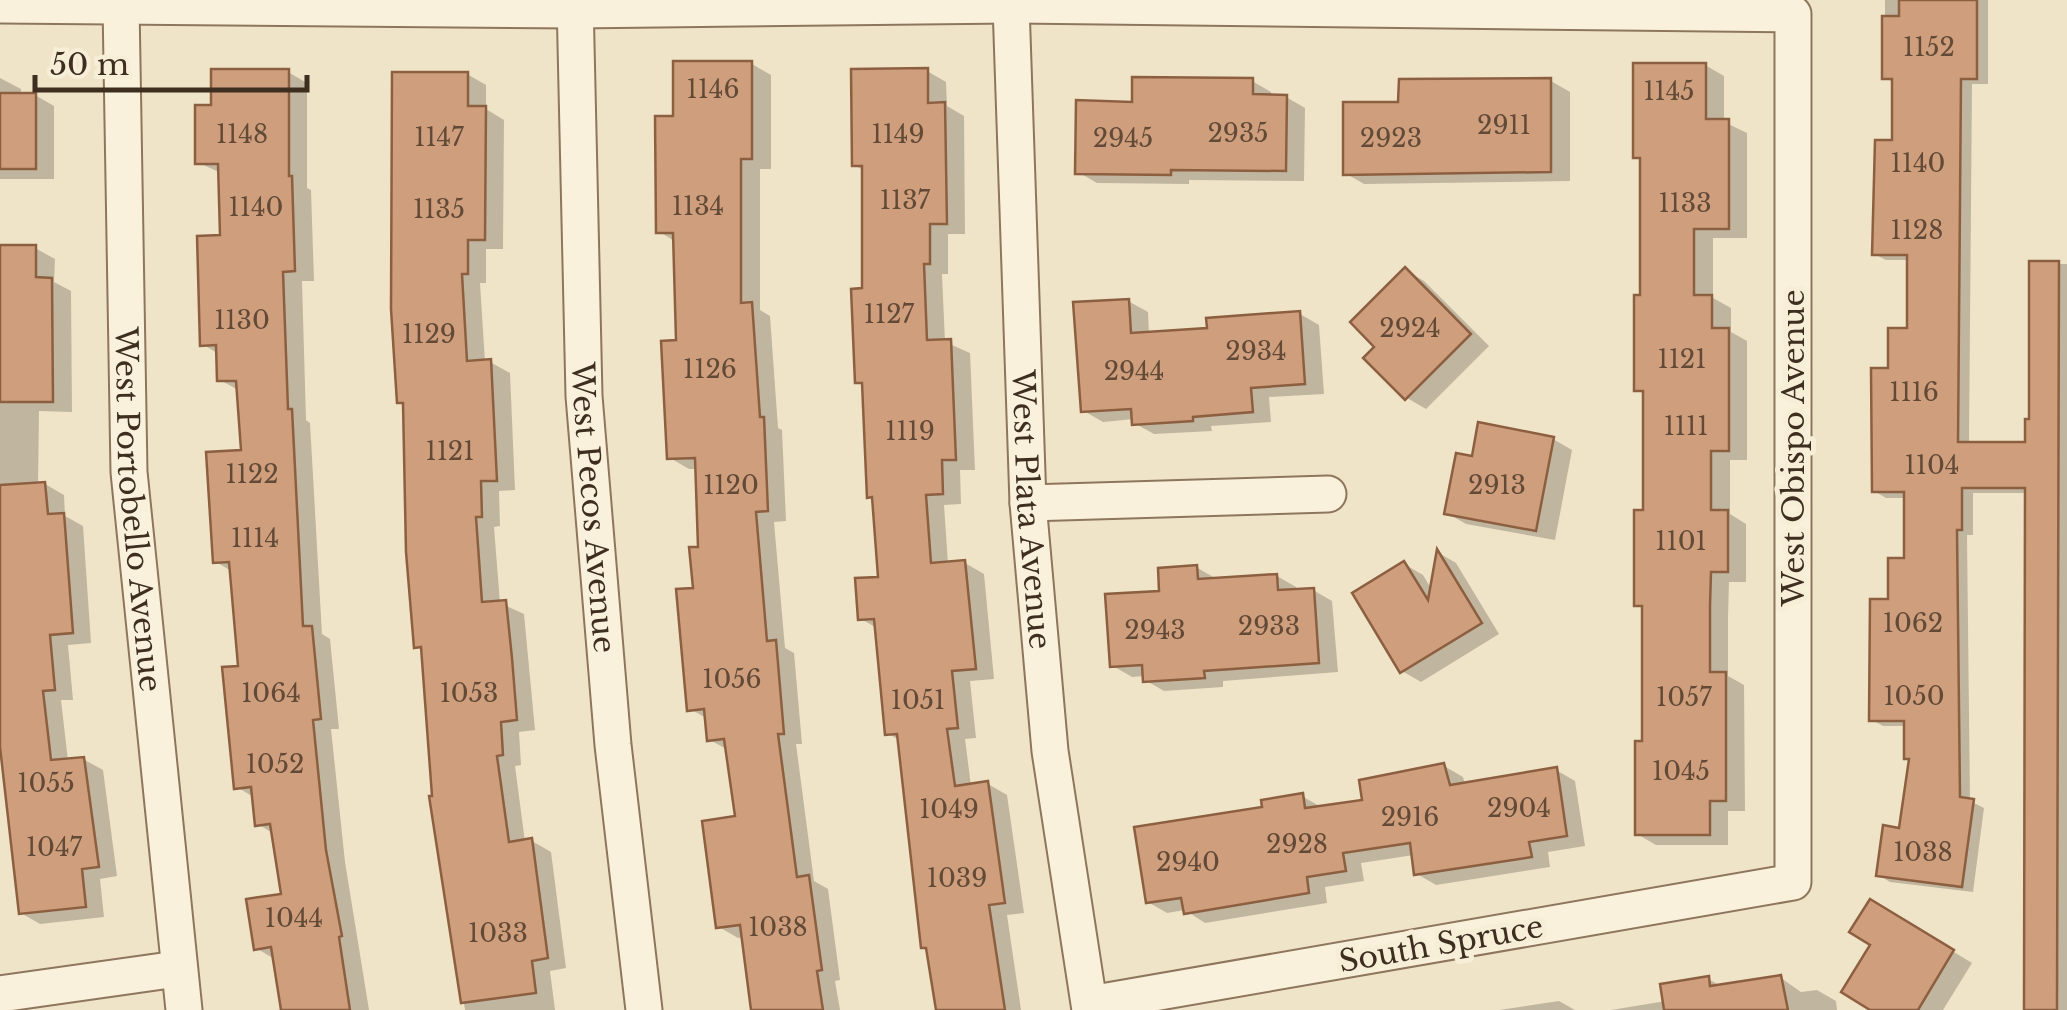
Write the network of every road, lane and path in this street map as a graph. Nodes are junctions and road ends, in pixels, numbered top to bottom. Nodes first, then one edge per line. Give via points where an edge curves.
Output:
1 (0, 5) edge
2 (121, 5) junction
3 (575, 5) edge
4 (1012, 5) junction
5 (1328, 494) dead end
6 (1028, 502) junction
7 (1793, 882) joint
8 (177, 969) junction
9 (0, 994) edge
10 (1090, 1007) edge
11 (184, 1010) edge
12 (644, 1010) edge

1 - 2 street
2 - 3 street
2 - 8 street, West Portobello Avenue via 130,472
3 - 4 street
3 - 12 street, West Pecos Avenue via 584,396 613,745
4 - 6 street, West Plata Avenue
4 - 7 street, West Obispo Avenue via 1793,14
5 - 6 street
6 - 10 street, West Plata Avenue via 1050,751
7 - 10 street, South Spruce
8 - 9 street
8 - 11 street, West Portobello Avenue

